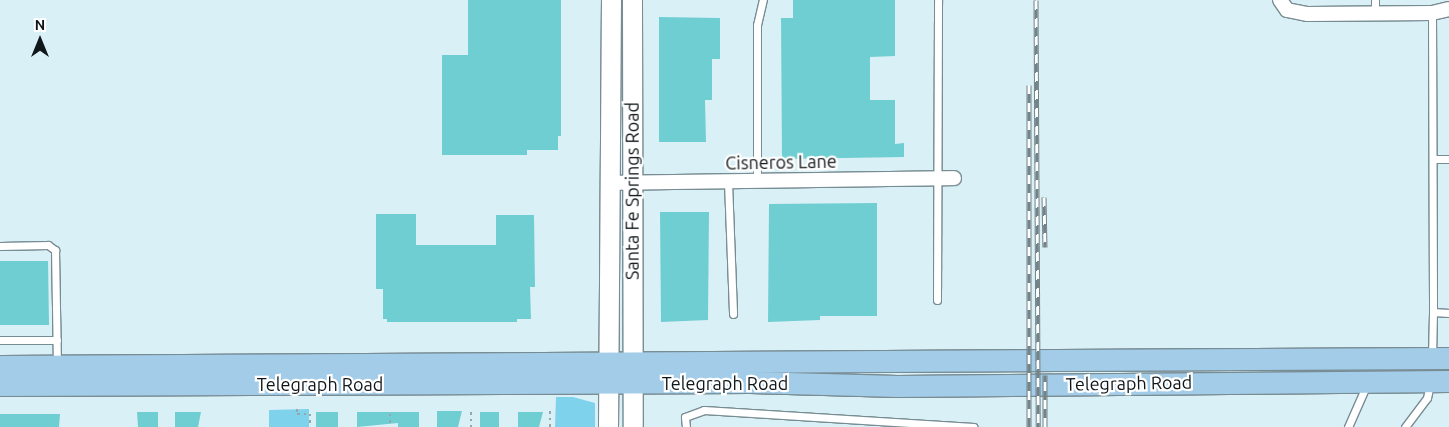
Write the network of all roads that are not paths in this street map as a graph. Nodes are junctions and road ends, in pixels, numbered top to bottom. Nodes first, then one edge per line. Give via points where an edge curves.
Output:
1 (611, 0) edge
2 (632, 0) edge
3 (763, 0) edge
4 (938, 0) edge
5 (1284, 5) edge
6 (1375, 6) edge
7 (1449, 9) edge
8 (1432, 13) junction
9 (1433, 159) junction
10 (1449, 159) edge
11 (937, 178) junction
12 (954, 178) dead end
13 (757, 181) junction
14 (728, 182) junction
15 (633, 183) junction
16 (609, 184) junction
17 (0, 246) edge
18 (937, 300) dead end
19 (1433, 312) junction
20 (1449, 313) edge
21 (733, 314) dead end
22 (0, 340) edge
23 (56, 340) junction
24 (1441, 358) edge
25 (608, 361) junction
26 (633, 361) junction
27 (57, 365) junction
28 (0, 366) edge
29 (1368, 381) junction
30 (1440, 381) edge
31 (608, 382) junction
32 (633, 382) junction
33 (0, 385) edge
34 (794, 418) junction
35 (847, 423) edge
36 (608, 427) edge
37 (633, 427) edge
38 (686, 427) edge
39 (794, 427) edge
40 (973, 427) edge
41 (1348, 427) edge
42 (1405, 427) edge

1 - 16 main road, Santa Fe Springs Road
2 - 15 main road, Santa Fe Springs Road
3 - 13 lane via 757,25
4 - 11 lane
5 - 6 street via 1308,14
6 - 8 street
7 - 8 street
8 - 9 lane
9 - 10 lane
9 - 19 lane
11 - 12 street, Cisneros Lane
11 - 13 street, Cisneros Lane
11 - 18 lane
13 - 14 street, Cisneros Lane
14 - 15 street, Cisneros Lane
14 - 21 lane
15 - 16 street, Cisneros Lane
15 - 26 main road, Santa Fe Springs Road
16 - 25 main road, Santa Fe Springs Road
17 - 23 lane via 48,245 55,250
19 - 20 lane
19 - 24 lane
22 - 23 lane
23 - 27 lane
24 - 26 main road, Telegraph Road
25 - 26 main road, Telegraph Road
25 - 27 main road, Telegraph Road
25 - 31 main road, Santa Fe Springs Road
26 - 32 main road, Santa Fe Springs Road
27 - 28 main road, Telegraph Road
29 - 30 main road, Telegraph Road
29 - 32 main road, Telegraph Road via 897,386
29 - 41 lane
30 - 42 lane
31 - 32 main road, Telegraph Road
31 - 33 main road, Telegraph Road
31 - 36 main road, Santa Fe Springs Road
32 - 37 main road, Santa Fe Springs Road
34 - 35 lane
34 - 38 lane via 704,410 686,418
34 - 39 lane
35 - 40 lane

